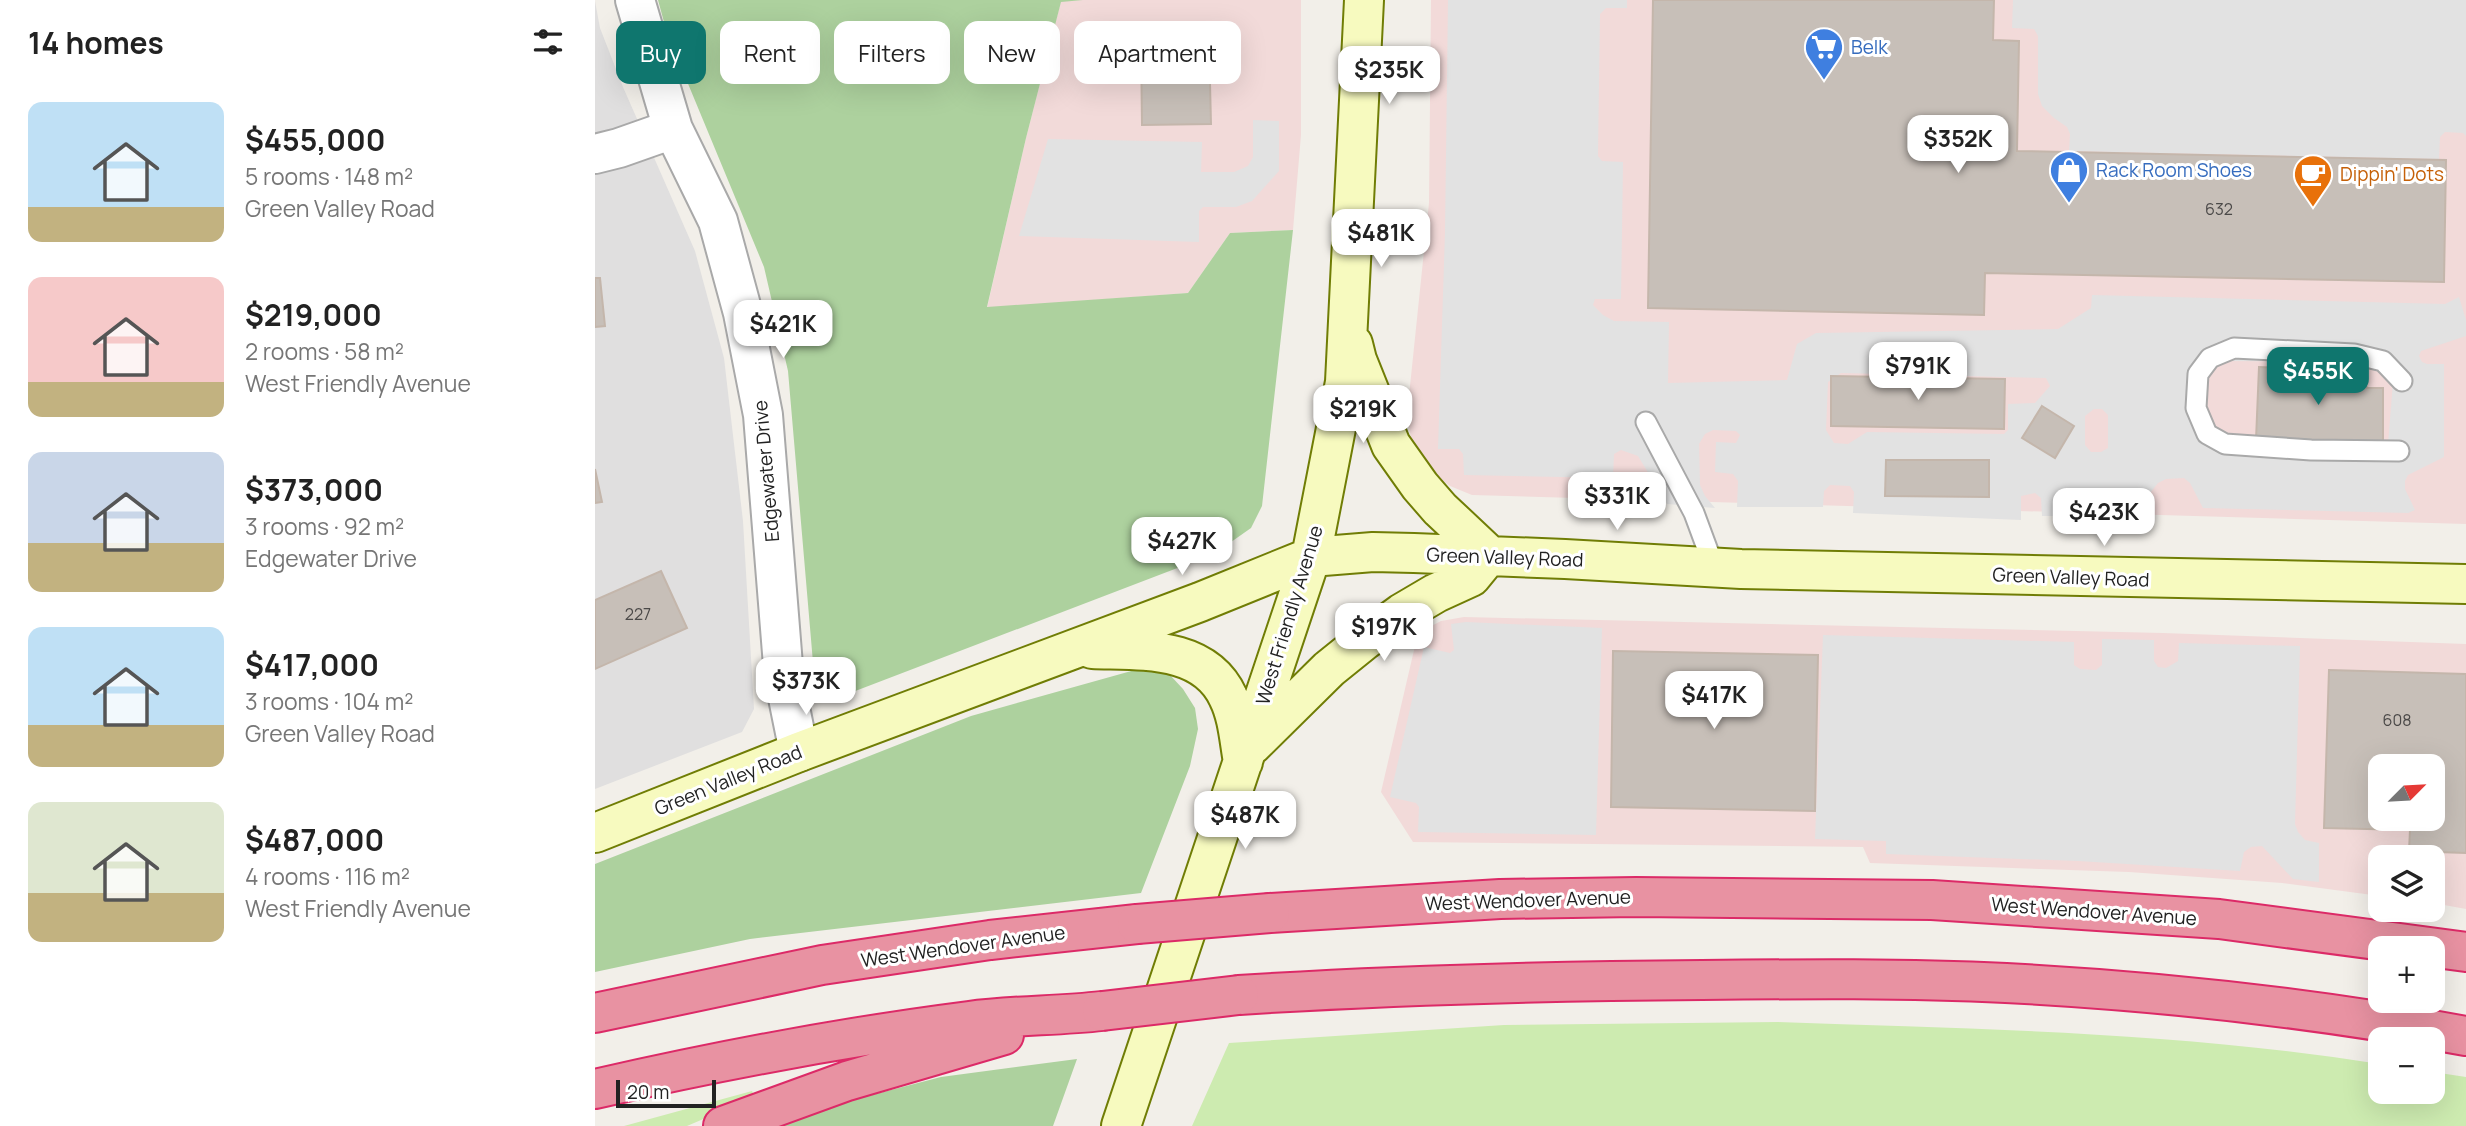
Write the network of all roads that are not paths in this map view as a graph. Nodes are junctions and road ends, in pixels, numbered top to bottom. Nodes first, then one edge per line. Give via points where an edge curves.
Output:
1 (635, 0) edge
2 (1364, 0) edge
3 (673, 129) junction
4 (595, 154) edge
5 (1348, 326) junction
6 (2402, 381) dead end
7 (1646, 422) dead end
8 (2399, 451) dead end
9 (1489, 555) junction
10 (1311, 557) junction
11 (1714, 567) junction
12 (2466, 584) edge
13 (1072, 648) junction
14 (799, 752) junction
15 (1245, 756) junction
16 (595, 833) edge
17 (2464, 951) edge
18 (1090, 1012) junction
19 (595, 1013) edge
20 (2466, 1036) edge
21 (595, 1089) edge
22 (723, 1126) edge
23 (1121, 1126) edge

1 - 3 street, Edgewater Drive
2 - 5 main road, West Friendly Avenue
3 - 4 street
3 - 14 street, Edgewater Drive via 718,221 746,325 764,415 784,678
5 - 9 main road via 1391,445 1440,509
5 - 10 main road, West Friendly Avenue via 1345,382
6 - 8 lane via 2383,360 2354,354 2234,348 2210,358 2198,374 2196,408 2207,434 2225,444
7 - 11 lane via 1695,513
9 - 10 main road, Green Valley Road via 1373,552
9 - 11 main road, Green Valley Road
9 - 15 main road via 1471,577 1402,613 1329,669
10 - 13 main road, Green Valley Road
10 - 15 main road, West Friendly Avenue
11 - 12 main road, Green Valley Road
13 - 14 main road, Green Valley Road
13 - 15 main road via 1178,655 1200,665 1228,696
14 - 16 main road, Green Valley Road
15 - 23 main road, West Friendly Avenue
17 - 19 highway, West Wendover Avenue, bridge via 2219,919 1932,900 1514,898 1270,913 990,940 822,965
18 - 20 highway, bridge via 1239,995 1568,981 2004,983 2200,998
18 - 21 highway via 972,1020 831,1041
18 - 22 highway via 847,1081

